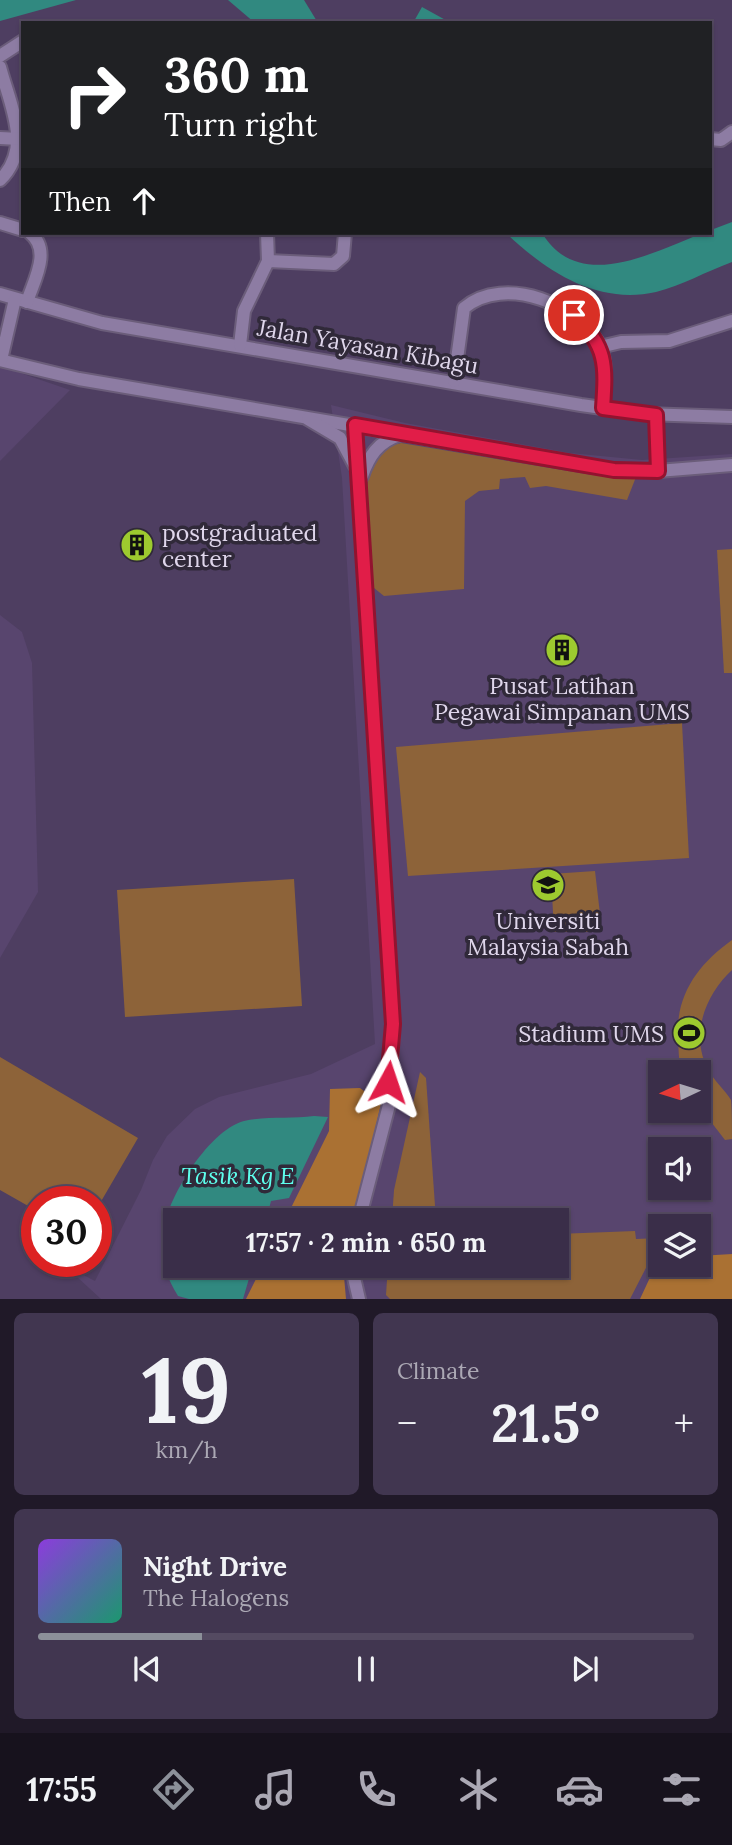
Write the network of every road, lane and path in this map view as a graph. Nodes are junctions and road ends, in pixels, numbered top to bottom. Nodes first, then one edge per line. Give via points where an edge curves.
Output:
1 (21, 42) edge
2 (0, 56) edge
3 (0, 67) edge
4 (18, 118) edge
5 (732, 132) edge
6 (0, 138) edge
7 (19, 139) junction
8 (712, 139) edge
9 (0, 180) edge
10 (0, 223) edge
11 (21, 229) edge
12 (32, 235) edge
13 (267, 235) edge
14 (345, 235) edge
15 (268, 261) junction
16 (0, 293) edge
17 (21, 300) junction
18 (732, 321) edge
19 (240, 345) junction
20 (600, 347) junction
21 (0, 360) edge
22 (454, 381) junction
23 (603, 408) junction
24 (656, 415) junction
25 (303, 416) junction
26 (732, 418) edge
27 (355, 425) junction
28 (402, 434) junction
29 (732, 465) edge
30 (658, 471) junction
31 (359, 483) junction
32 (362, 1208) edge
33 (354, 1278) edge
34 (359, 1299) edge

1 - 2 street
3 - 4 street
4 - 7 street
5 - 8 street via 721,140
6 - 7 street
7 - 9 street via 13,167
10 - 11 street
12 - 17 street via 43,252
13 - 15 street
14 - 15 street via 342,256 334,264
15 - 19 street via 244,311
16 - 17 street, Jalan Yayasan Kibagu
17 - 19 street, Jalan Yayasan Kibagu via 102,323
17 - 21 street
18 - 20 street via 669,341
19 - 22 street, Jalan Yayasan Kibagu
20 - 22 street via 588,328 557,305 508,293 472,301 464,308
20 - 23 street via 606,364
21 - 25 street via 79,379
22 - 23 street, Jalan Yayasan Kibagu
23 - 24 street, Jalan Yayasan Kibagu
24 - 26 street, Jalan Yayasan Kibagu
24 - 30 street
25 - 27 street
25 - 31 street via 340,438
27 - 28 street
27 - 31 street
28 - 30 street via 614,470
28 - 31 street via 385,439 373,452
29 - 30 street
31 - 32 street via 393,1024 389,1105
33 - 34 street

